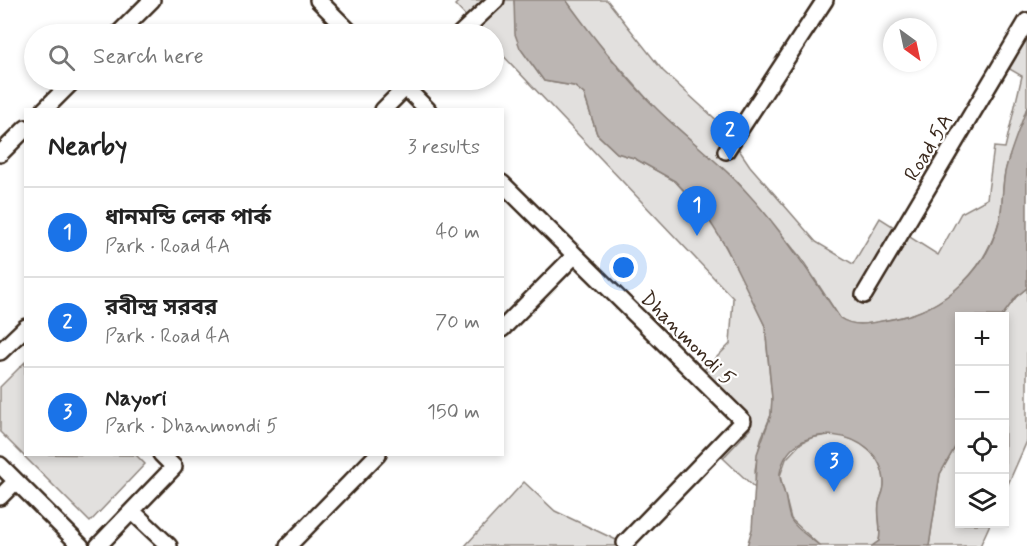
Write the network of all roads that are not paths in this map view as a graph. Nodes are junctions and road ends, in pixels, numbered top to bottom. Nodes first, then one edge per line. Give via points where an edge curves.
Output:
1 (152, 0) edge
2 (318, 0) edge
3 (496, 0) edge
4 (825, 0) edge
5 (1027, 21) edge
6 (128, 24) edge
7 (342, 24) edge
8 (471, 24) edge
9 (64, 90) edge
10 (399, 90) edge
11 (412, 90) edge
12 (46, 108) edge
13 (385, 108) edge
14 (426, 108) edge
15 (24, 130) edge
16 (726, 151) dead end
17 (0, 154) edge
18 (504, 185) edge
19 (575, 255) junction
20 (864, 295) dead end
21 (504, 327) edge
22 (24, 329) edge
23 (0, 352) edge
24 (163, 456) edge
25 (376, 456) edge
26 (0, 465) edge
27 (16, 481) junction
28 (0, 497) edge
29 (132, 511) junction
30 (625, 543) dead end
31 (81, 546) edge
32 (98, 546) edge
33 (169, 546) edge
34 (288, 546) edge

1 - 6 street
2 - 7 street
3 - 8 street
4 - 16 street
5 - 20 street, Road 5A
9 - 12 street
10 - 13 street
11 - 14 street
15 - 17 street
18 - 19 street, Dhanmondi 5
19 - 21 street
19 - 30 street, Dhanmondi 5 via 742,422
22 - 23 street
24 - 29 street via 174,467
25 - 34 street
26 - 27 street
27 - 28 street
27 - 31 street
29 - 32 street
29 - 33 street

